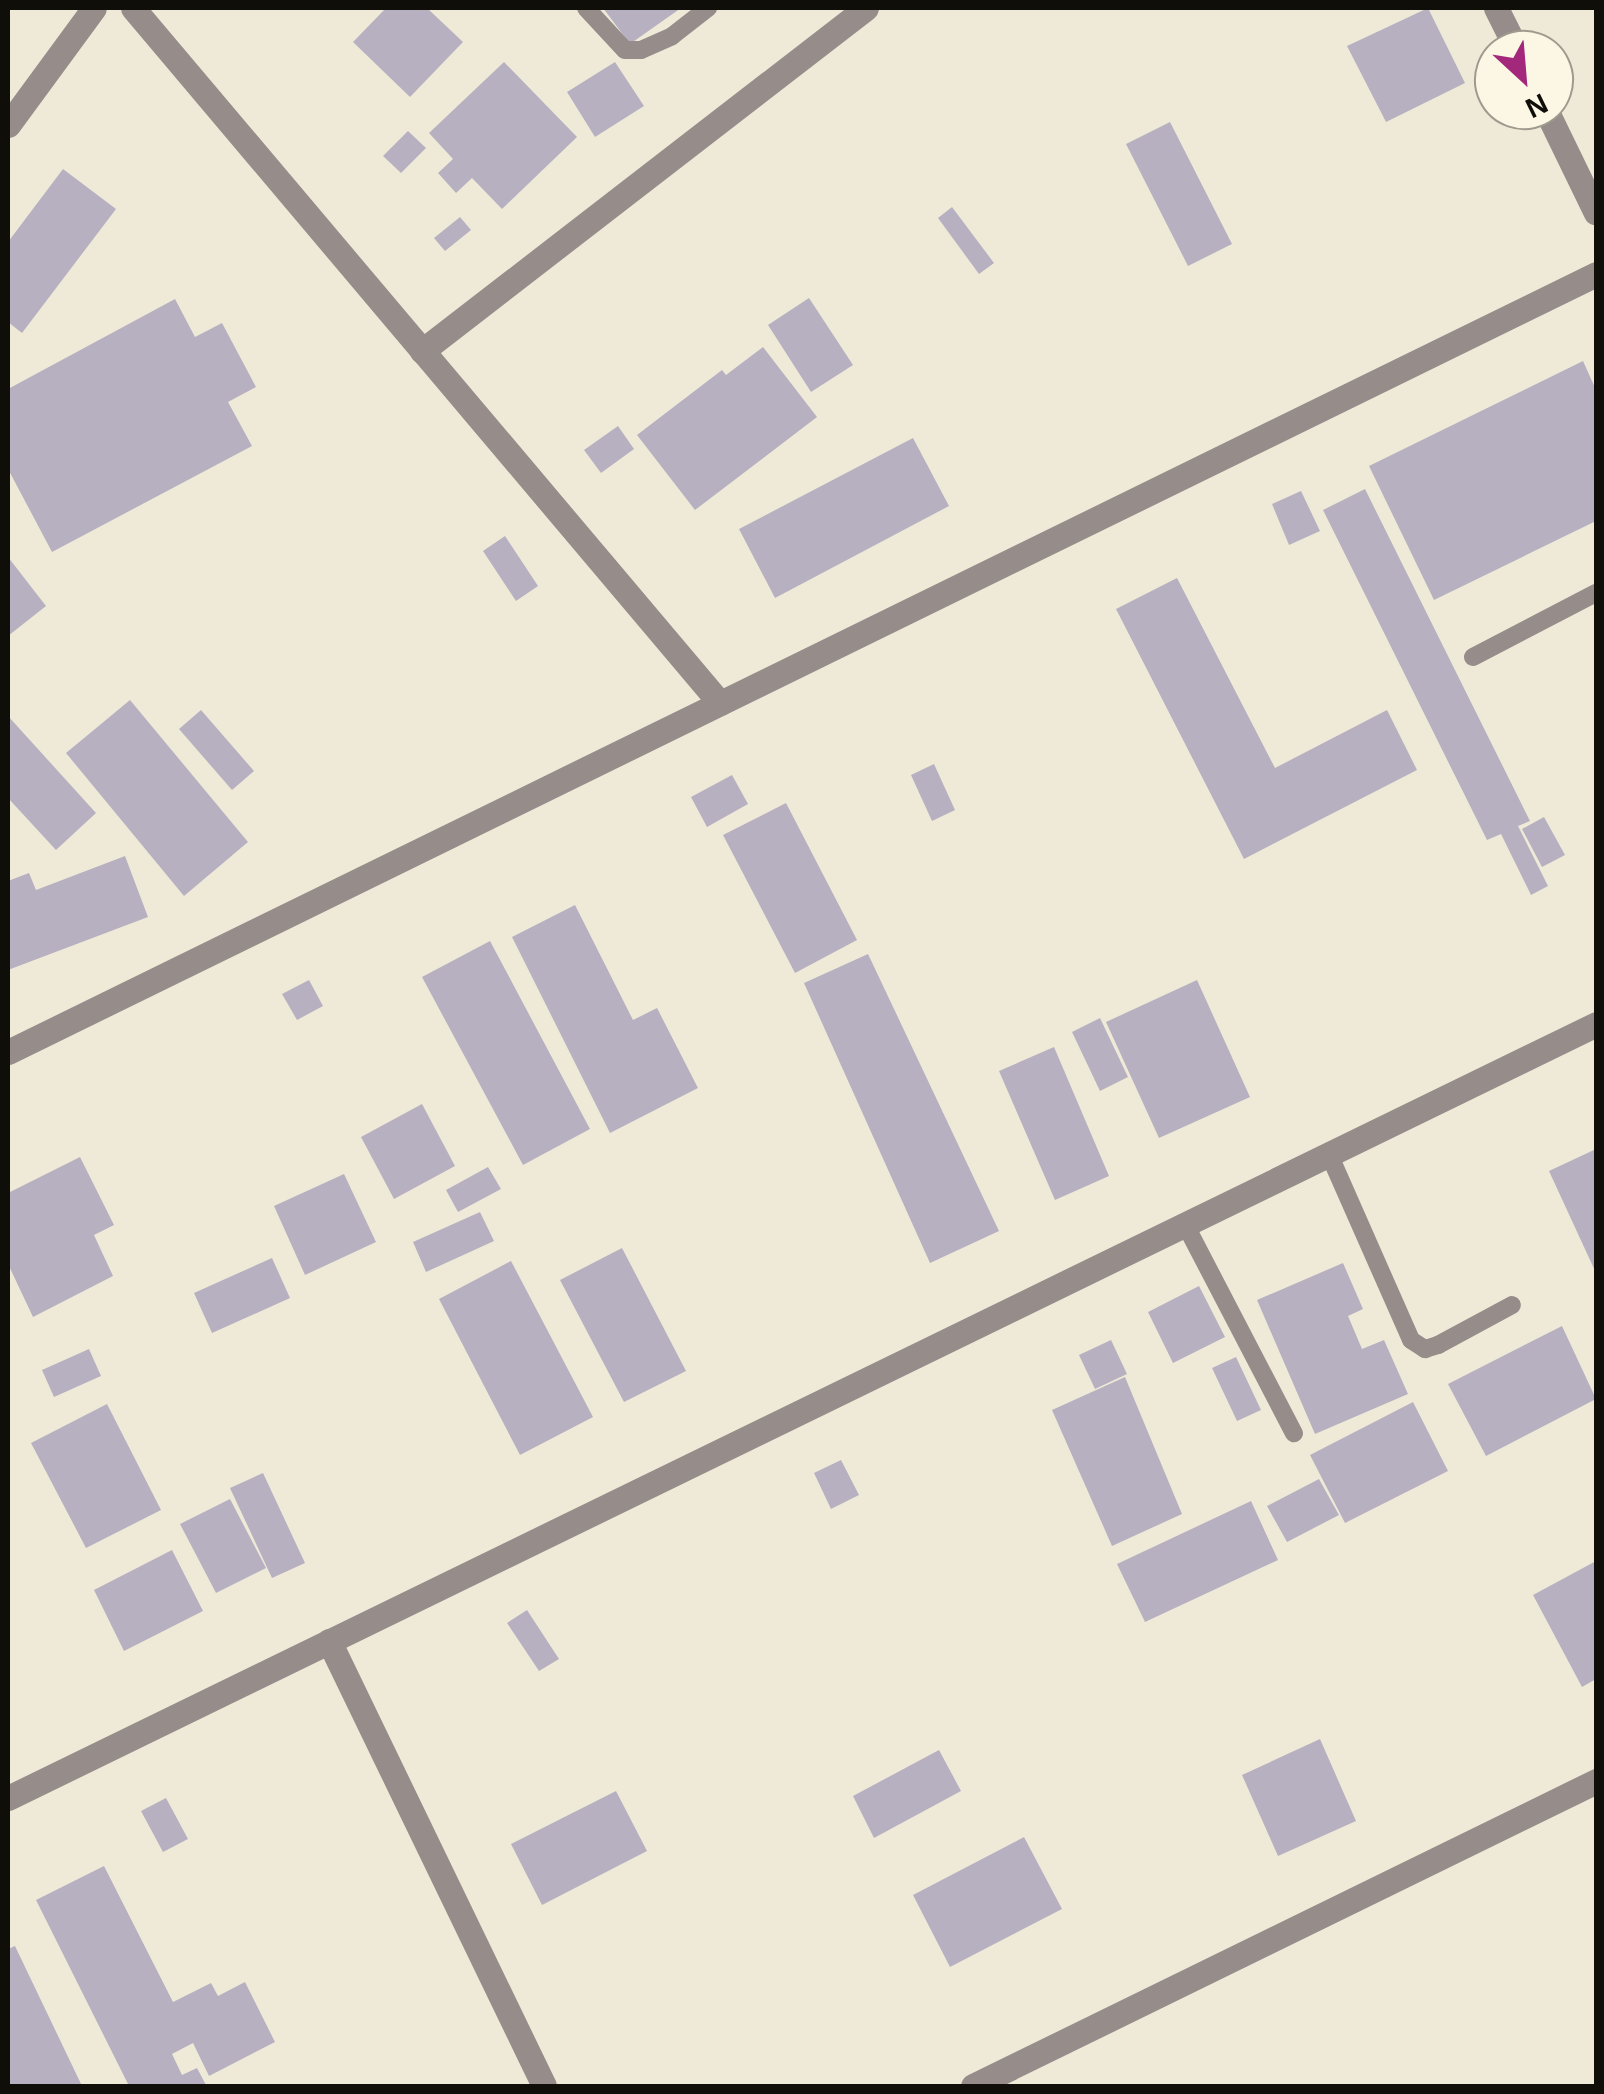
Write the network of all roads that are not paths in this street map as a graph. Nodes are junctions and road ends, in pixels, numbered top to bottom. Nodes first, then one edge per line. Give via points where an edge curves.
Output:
1 (94, 8) edge
2 (132, 8) edge
3 (586, 8) edge
4 (708, 8) edge
5 (866, 8) edge
6 (8, 126) edge
7 (1556, 130) edge
8 (1596, 214) edge
9 (1596, 274) edge
10 (422, 352) junction
11 (1596, 592) edge
12 (1474, 657) dead end
13 (720, 703) junction
14 (1596, 1024) edge
15 (8, 1052) edge
16 (1329, 1154) junction
17 (1185, 1224) junction
18 (1512, 1306) dead end
19 (1294, 1433) dead end
20 (329, 1641) junction
21 (1596, 1781) edge
22 (8, 1798) edge
23 (544, 2086) edge
24 (973, 2086) edge

1 - 6 street
2 - 10 street
3 - 4 lane via 625,50 642,50
5 - 10 street
7 - 8 street
9 - 13 street
10 - 13 street
11 - 12 lane
13 - 15 street
14 - 16 street
16 - 17 street
16 - 18 lane via 1411,1340 1425,1348 1438,1345
17 - 19 lane
17 - 20 street
20 - 22 street
20 - 23 street
21 - 24 street

